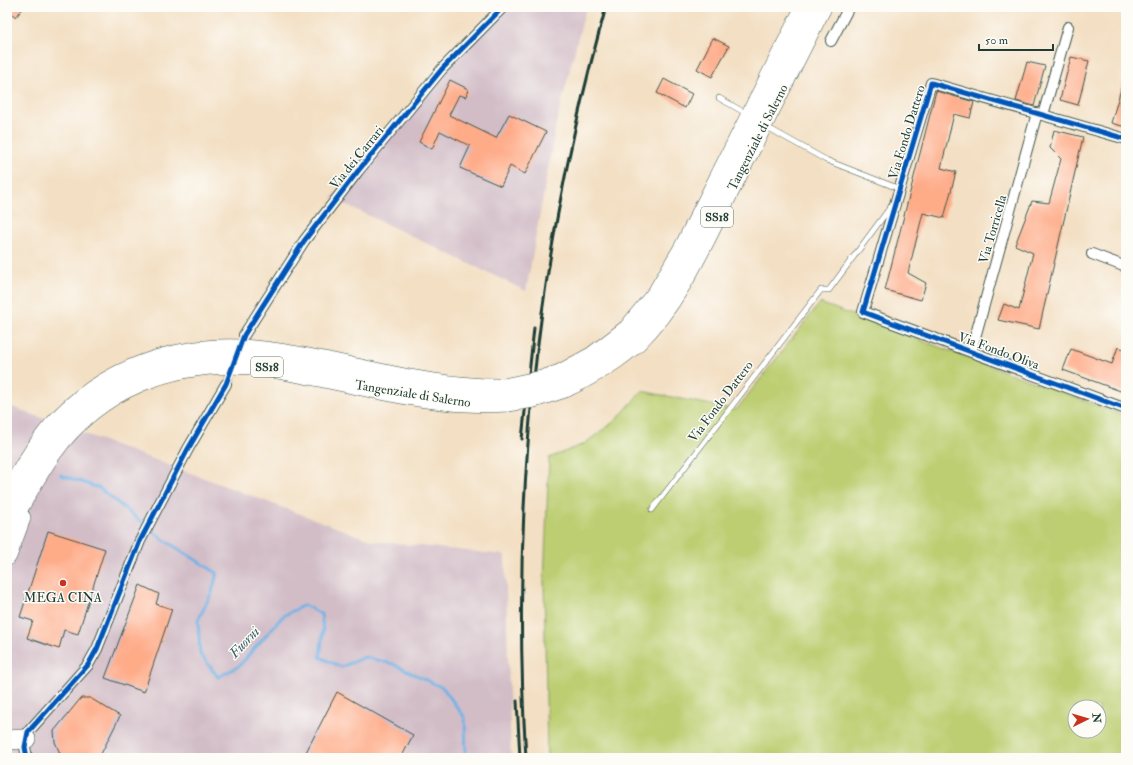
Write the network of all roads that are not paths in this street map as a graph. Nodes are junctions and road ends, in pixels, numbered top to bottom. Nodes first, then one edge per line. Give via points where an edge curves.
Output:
1 (503, 7) edge
2 (805, 7) edge
3 (822, 7) edge
4 (849, 7) edge
5 (1068, 28) dead end
6 (831, 41) dead end
7 (719, 98) dead end
8 (742, 111) dead end
9 (1040, 114) junction
10 (772, 130) dead end
11 (1126, 139) edge
12 (898, 193) junction
13 (1092, 254) dead end
14 (1126, 266) edge
15 (863, 312) joint
16 (244, 335) dead end
17 (971, 352) junction
18 (563, 381) junction
19 (226, 384) tunnel mouth
20 (1126, 409) edge
21 (25, 480) junction
22 (7, 492) edge
23 (7, 497) edge
24 (652, 510) dead end
25 (7, 529) edge
26 (7, 556) edge
27 (26, 739) junction
28 (7, 740) edge
29 (27, 758) edge

1 - 16 street, Via dei Carrari via 442,70 358,171 304,242
2 - 18 highway, Tangenziale di Salerno / SS18 via 657,294 628,329
3 - 18 highway, Tangenziale di Salerno / SS18 via 698,254 668,304 649,329 618,358 587,378
4 - 6 street
5 - 9 street
7 - 8 lane
9 - 11 street, Via Fondo Dattero
9 - 12 street, Via Fondo Dattero via 931,83
9 - 17 street, Via Torricella
10 - 12 lane, Via Fondo Dattero via 826,160
12 - 15 street, Via Fondo Dattero
12 - 24 lane, Via Fondo Dattero via 829,290 821,290
13 - 14 street
15 - 17 street, Via Fondo Oliva
17 - 20 street, Via Fondo Oliva
18 - 21 highway, Tangenziale di Salerno / SS18, bridge via 542,380 506,395 477,388 430,384 254,350 196,350 148,362 101,386 76,404 58,421
19 - 27 street via 140,540 88,665 33,726
21 - 22 highway
21 - 23 highway, Tangenziale di Salerno / SS18
21 - 25 highway, Tangenziale di Salerno / SS18
21 - 26 highway
27 - 28 highway
27 - 29 street

